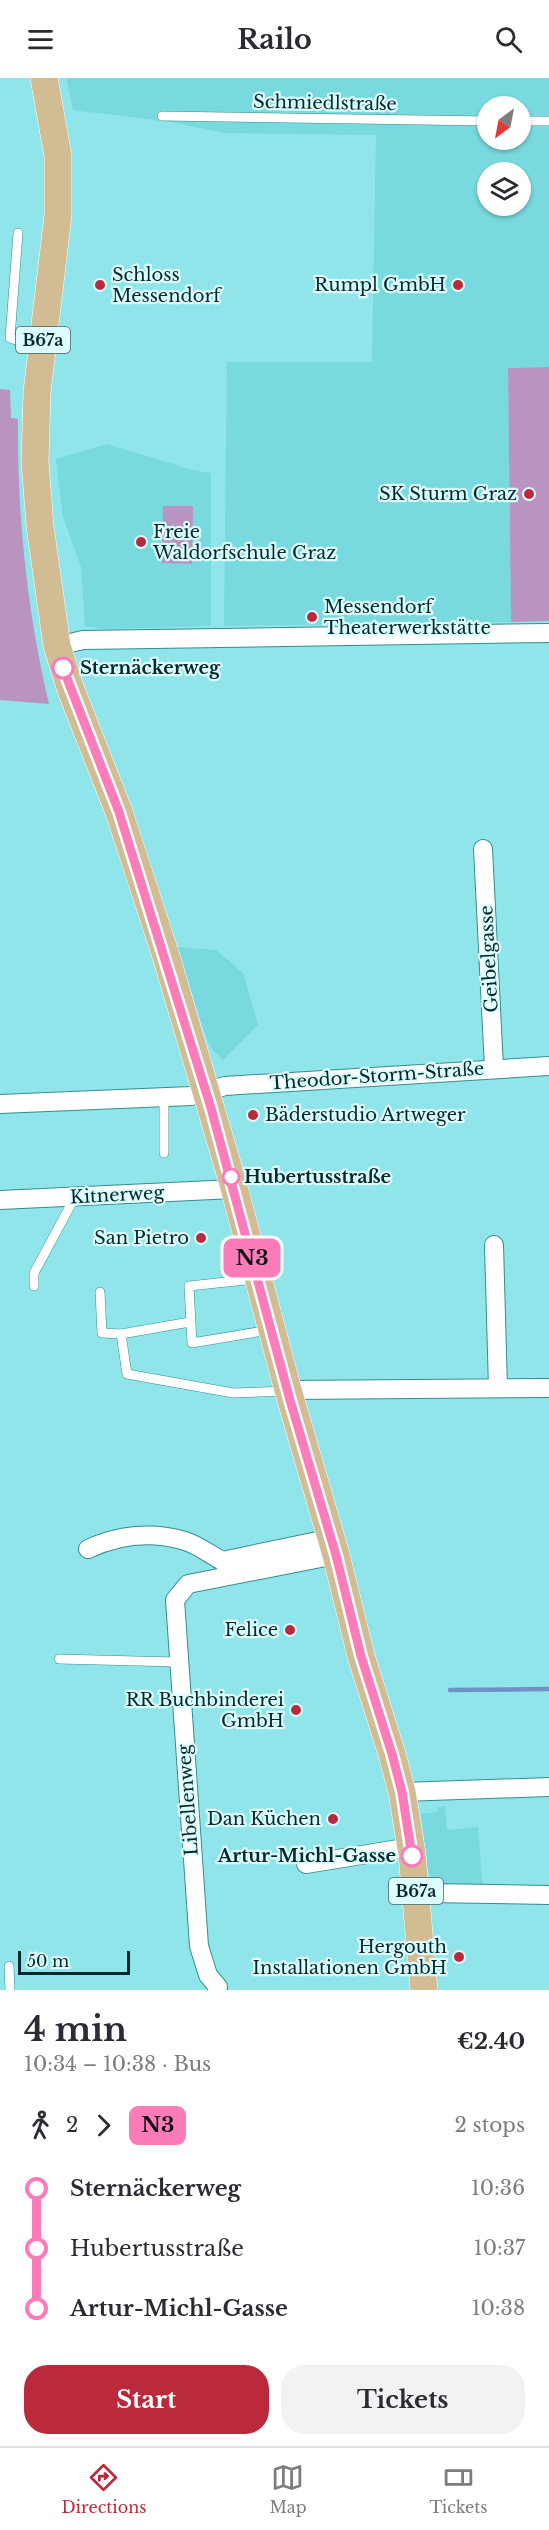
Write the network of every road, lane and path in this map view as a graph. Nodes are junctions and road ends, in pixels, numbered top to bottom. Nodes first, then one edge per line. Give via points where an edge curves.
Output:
1 (44, 78) edge
2 (162, 116) dead end
3 (477, 121) edge
4 (531, 121) edge
5 (549, 121) edge
6 (18, 233) dead end
7 (42, 349) junction
8 (549, 633) edge
9 (57, 646) junction
10 (483, 849) dead end
11 (549, 1066) edge
12 (495, 1068) junction
13 (206, 1091) junction
14 (164, 1097) junction
15 (0, 1104) edge
16 (164, 1153) dead end
17 (234, 1189) junction
18 (75, 1197) junction
19 (0, 1200) edge
20 (494, 1245) dead end
21 (258, 1279) junction
22 (34, 1286) dead end
23 (100, 1292) dead end
24 (190, 1322) junction
25 (271, 1329) junction
26 (121, 1334) junction
27 (498, 1388) junction
28 (549, 1388) edge
29 (288, 1390) junction
30 (334, 1546) junction
31 (88, 1549) dead end
32 (59, 1659) dead end
33 (177, 1662) junction
34 (549, 1787) edge
35 (402, 1792) junction
36 (411, 1847) junction
37 (306, 1864) dead end
38 (417, 1895) junction
39 (549, 1895) edge
40 (9, 1966) dead end
41 (218, 1987) dead end
42 (10, 1990) edge
43 (424, 1990) edge

1 - 7 main road, B67a via 58,156 58,203
2 - 3 lane, Schmiedlstraße
4 - 5 lane
6 - 7 lane via 10,338
7 - 9 main road, B67a via 35,462
8 - 9 street via 84,640
9 - 13 main road, B67a via 119,812
10 - 12 street, Geibelgasse
11 - 12 street, Theodor-Storm-Straße
12 - 13 street, Theodor-Storm-Straße via 225,1086
13 - 14 street, Theodor-Storm-Straße
13 - 17 main road, B67a
14 - 15 street, Theodor-Storm-Straße
14 - 16 lane
17 - 18 street, Kitnerweg
17 - 21 main road, B67a
18 - 19 street, Kitnerweg
18 - 22 lane via 34,1273
20 - 27 street
21 - 24 lane via 189,1286
21 - 25 main road, B67a
23 - 26 lane via 102,1333
24 - 25 lane via 192,1343
24 - 26 lane
25 - 29 main road, B67a
26 - 29 lane via 127,1374 233,1393
27 - 28 street
27 - 29 street
29 - 30 main road, B67a
30 - 31 street via 222,1561 186,1541 152,1535 110,1539
30 - 33 street, Libellenweg via 188,1584 175,1600
30 - 35 main road, B67a via 361,1656
32 - 33 lane
33 - 41 street, Libellenweg via 199,1946 208,1975
34 - 35 street
35 - 36 main road, B67a
36 - 37 street
36 - 38 main road, B67a
38 - 39 street
38 - 43 main road, B67a
40 - 42 lane

